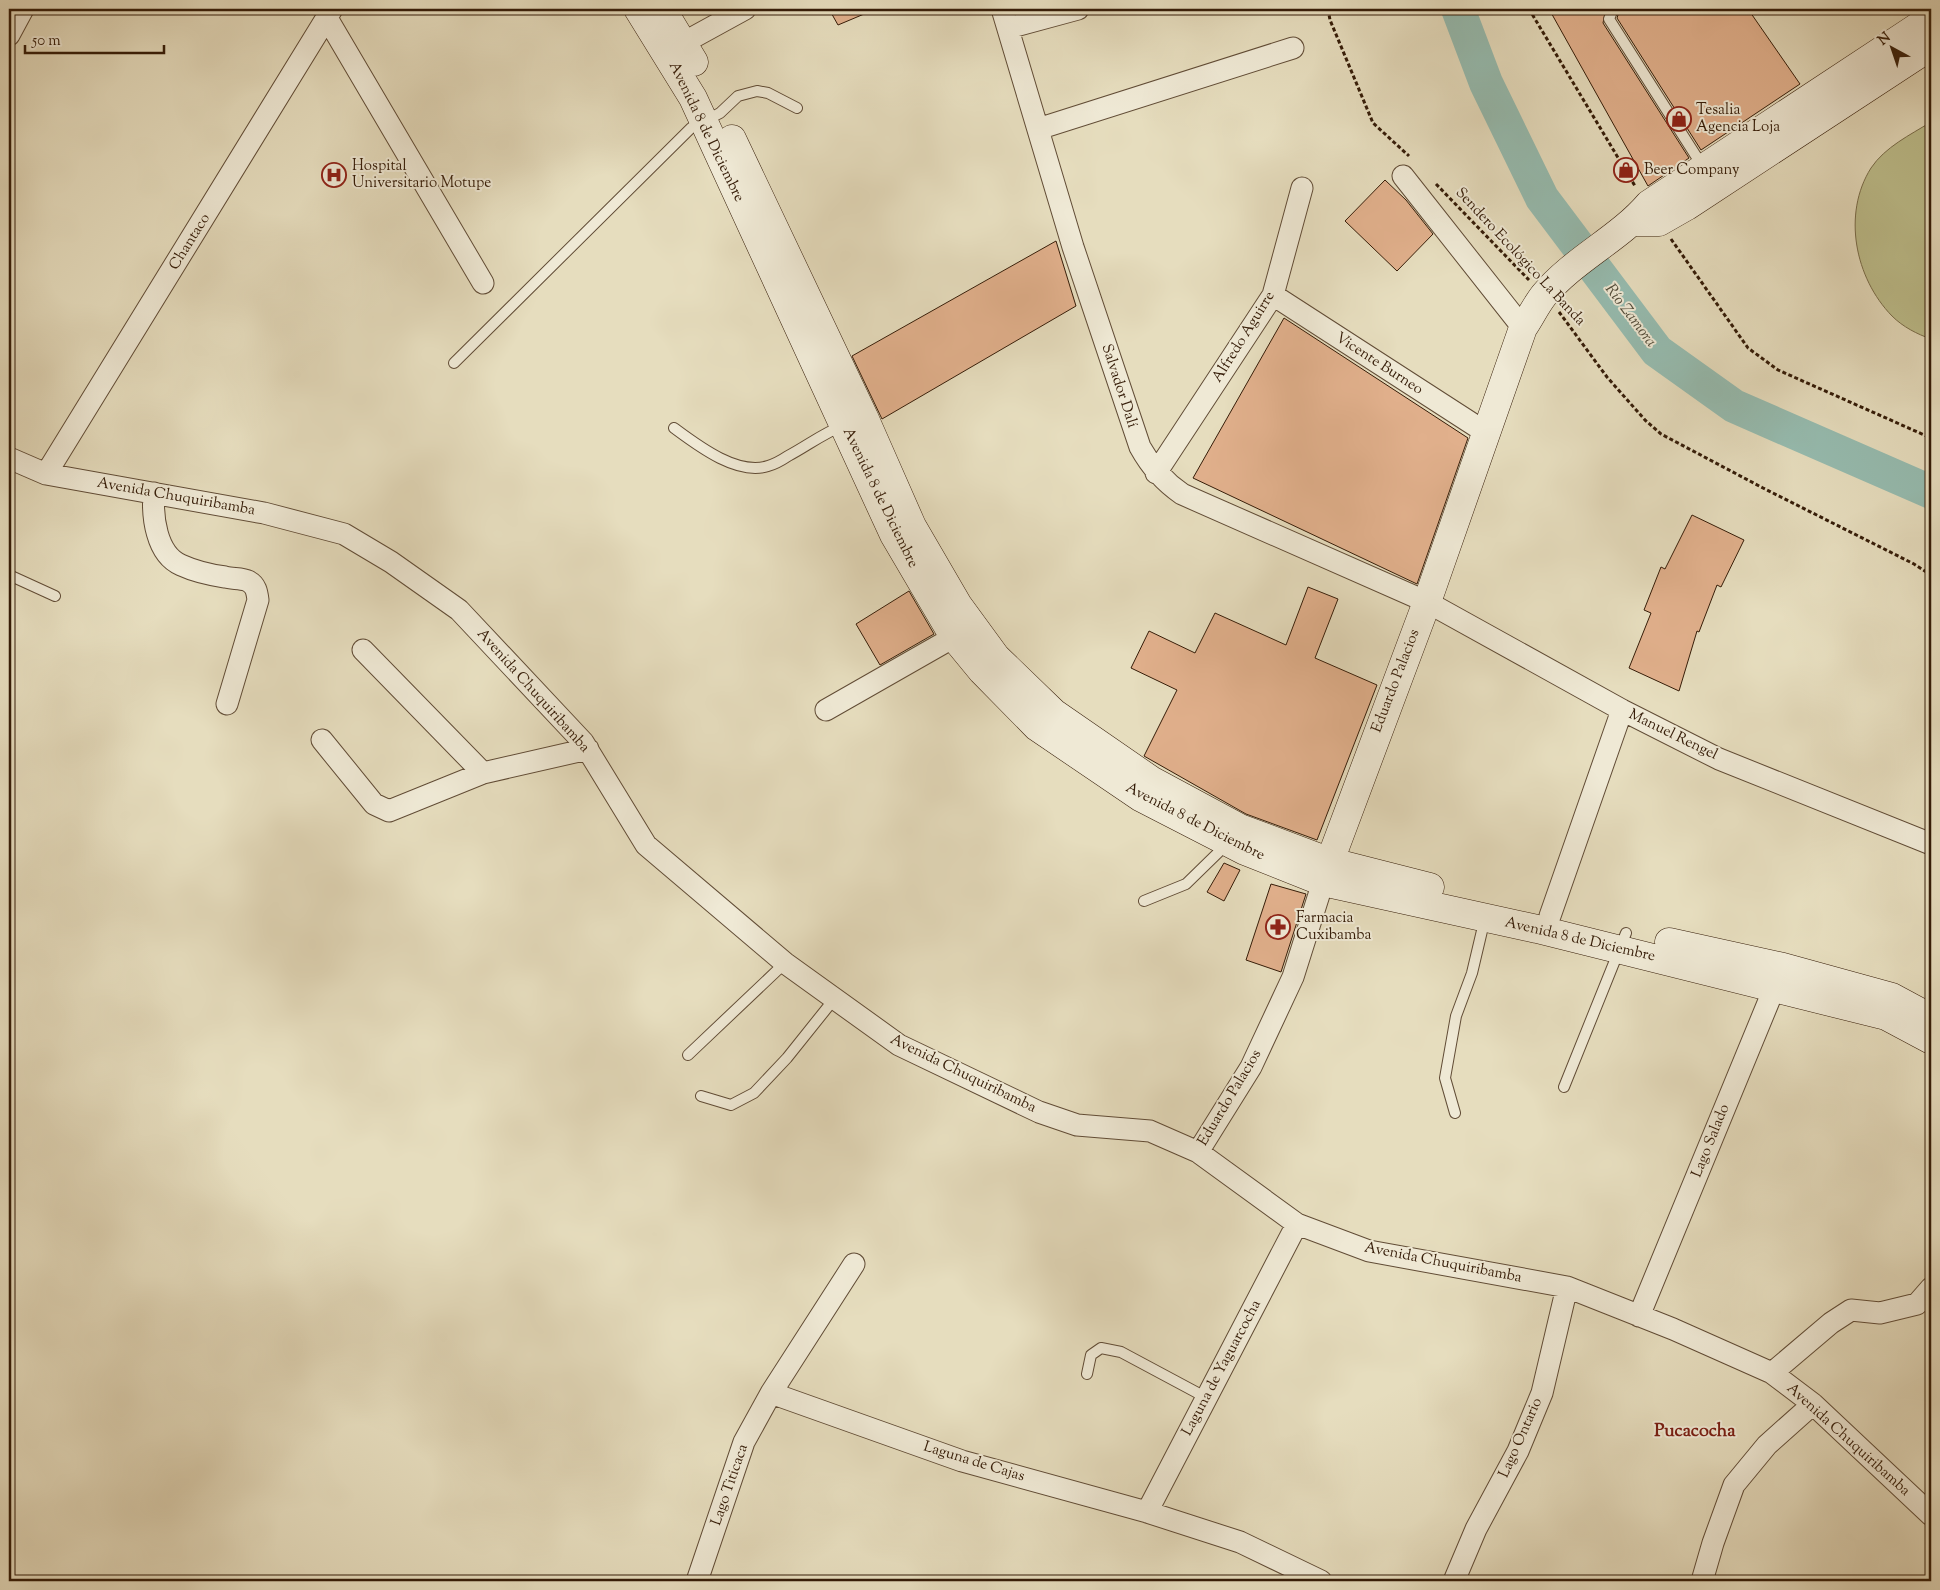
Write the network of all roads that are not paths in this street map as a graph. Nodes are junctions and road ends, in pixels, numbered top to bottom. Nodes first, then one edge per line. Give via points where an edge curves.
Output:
1 (22, 9) edge
2 (638, 9) edge
3 (662, 9) edge
4 (745, 9) edge
5 (1078, 9) edge
6 (1613, 9) edge
7 (330, 13) edge
8 (1005, 18) edge
9 (1931, 18) edge
10 (9, 35) edge
11 (683, 43) junction
12 (1931, 46) edge
13 (1293, 48) dead end
14 (796, 108) dead end
15 (712, 117) junction
16 (1038, 129) junction
17 (1408, 168) road end
18 (1703, 168) junction
19 (1302, 188) dead end
20 (1640, 220) junction
21 (483, 283) dead end
22 (1273, 295) junction
23 (1523, 328) junction
24 (454, 364) dead end
25 (854, 421) junction
26 (674, 428) dead end
27 (1485, 432) junction
28 (9, 458) edge
29 (1156, 473) junction
30 (46, 474) junction
31 (154, 494) junction
32 (9, 575) edge
33 (55, 596) dead end
34 (1427, 602) junction
35 (954, 636) junction
36 (363, 650) dead end
37 (227, 704) dead end
38 (826, 710) dead end
39 (1622, 710) junction
40 (322, 740) dead end
41 (588, 750) junction
42 (483, 773) junction
43 (1234, 835) junction
44 (1931, 844) edge
45 (1326, 872) junction
46 (1144, 901) dead end
47 (1550, 916) junction
48 (1485, 918) junction
49 (1623, 941) junction
50 (785, 963) junction
51 (1778, 977) junction
52 (835, 998) junction
53 (1931, 1018) edge
54 (1931, 1040) edge
55 (688, 1055) dead end
56 (1564, 1086) dead end
57 (701, 1096) dead end
58 (1455, 1113) dead end
59 (1198, 1152) junction
60 (1297, 1224) junction
61 (854, 1264) dead end
62 (1567, 1287) junction
63 (1931, 1288) edge
64 (1639, 1316) junction
65 (1772, 1373) junction
66 (1087, 1374) dead end
67 (771, 1393) junction
68 (1207, 1398) junction
69 (1813, 1404) junction
70 (1147, 1512) junction
71 (1931, 1515) edge
72 (697, 1581) edge
73 (1321, 1581) edge
74 (1454, 1581) edge
75 (1702, 1581) edge

1 - 10 street
2 - 15 main road, Avenida 8 de Diciembre
3 - 11 main road, Avenida 8 de Diciembre
4 - 11 street
5 - 8 street
6 - 18 lane via 1609,19
7 - 21 street
7 - 30 street, Chantaco
8 - 16 street, Salvador Dalí
9 - 18 main road
11 - 15 main road, Avenida 8 de Diciembre
12 - 20 main road via 1687,206
13 - 16 street
14 - 15 lane via 768,93 757,91 738,96
15 - 24 lane via 691,128
15 - 25 main road, Avenida 8 de Diciembre
16 - 29 street, Salvador Dalí via 1073,247 1140,448
17 - 23 street
18 - 20 main road
19 - 22 street, Alfredo Aguirre
20 - 23 main road, Eduardo Palacios via 1573,268 1544,296
22 - 27 street, Vicente Burneo
22 - 29 street, Alfredo Aguirre
23 - 27 main road, Eduardo Palacios
25 - 26 lane via 821,434 766,467 726,462
25 - 35 main road, Avenida 8 de Diciembre via 894,534
25 - 43 main road, Avenida 8 de Diciembre via 958,604 996,657 1054,713
27 - 34 main road, Eduardo Palacios
28 - 30 street, Avenida Chuquiribamba
29 - 34 street, Salvador Dalí via 1182,494
30 - 31 street, Avenida Chuquiribamba
31 - 37 street via 153,512 158,537 179,565 248,580 257,589 258,600
31 - 41 street, Avenida Chuquiribamba via 264,513 344,534 459,610
32 - 33 lane
34 - 39 street, Manuel Rengel
34 - 45 main road, Eduardo Palacios
35 - 38 street
35 - 43 main road, Avenida 8 de Diciembre via 982,671 1037,727 1140,797
36 - 42 street
39 - 44 street, Manuel Rengel via 1719,759
39 - 47 street
40 - 42 street via 374,804 389,811
41 - 42 street
41 - 50 street, Avenida Chuquiribamba via 646,845
43 - 45 main road, Avenida 8 de Diciembre
43 - 46 lane via 1186,884
45 - 47 main road, Avenida 8 de Diciembre
45 - 48 main road, Avenida 8 de Diciembre
45 - 59 street, Eduardo Palacios via 1285,995 1251,1068
47 - 49 main road, Avenida 8 de Diciembre
48 - 49 main road, Avenida 8 de Diciembre
48 - 58 lane via 1472,974 1456,1016 1445,1078
49 - 51 main road, Avenida 8 de Diciembre
49 - 56 lane
50 - 52 street, Avenida Chuquiribamba
50 - 55 lane
51 - 53 main road, Avenida 8 de Diciembre via 1892,997
51 - 54 main road, Avenida 8 de Diciembre via 1886,1016
51 - 64 street, Lago Salado
52 - 57 lane via 754,1093 731,1105
52 - 59 street, Avenida Chuquiribamba via 899,1045 1039,1112 1077,1125 1150,1131
59 - 60 street, Avenida Chuquiribamba
60 - 62 street, Avenida Chuquiribamba via 1369,1250
60 - 68 street, Laguna de Yaguarcocha
61 - 67 street
62 - 64 street, Avenida Chuquiribamba
62 - 74 street, Lago Ontario via 1542,1393 1518,1451 1476,1529
63 - 65 street via 1917,1304 1880,1313 1851,1310
64 - 65 street, Avenida Chuquiribamba
65 - 69 street, Avenida Chuquiribamba
66 - 68 lane via 1091,1355 1101,1348 1121,1352
67 - 70 street, Laguna de Cajas via 962,1461
67 - 72 street, Lago Titicaca via 744,1442
68 - 70 street, Laguna de Yaguarcocha
69 - 71 street, Avenida Chuquiribamba
69 - 75 street via 1767,1445 1734,1485 1712,1543
70 - 73 street, Laguna de Cajas via 1240,1542

